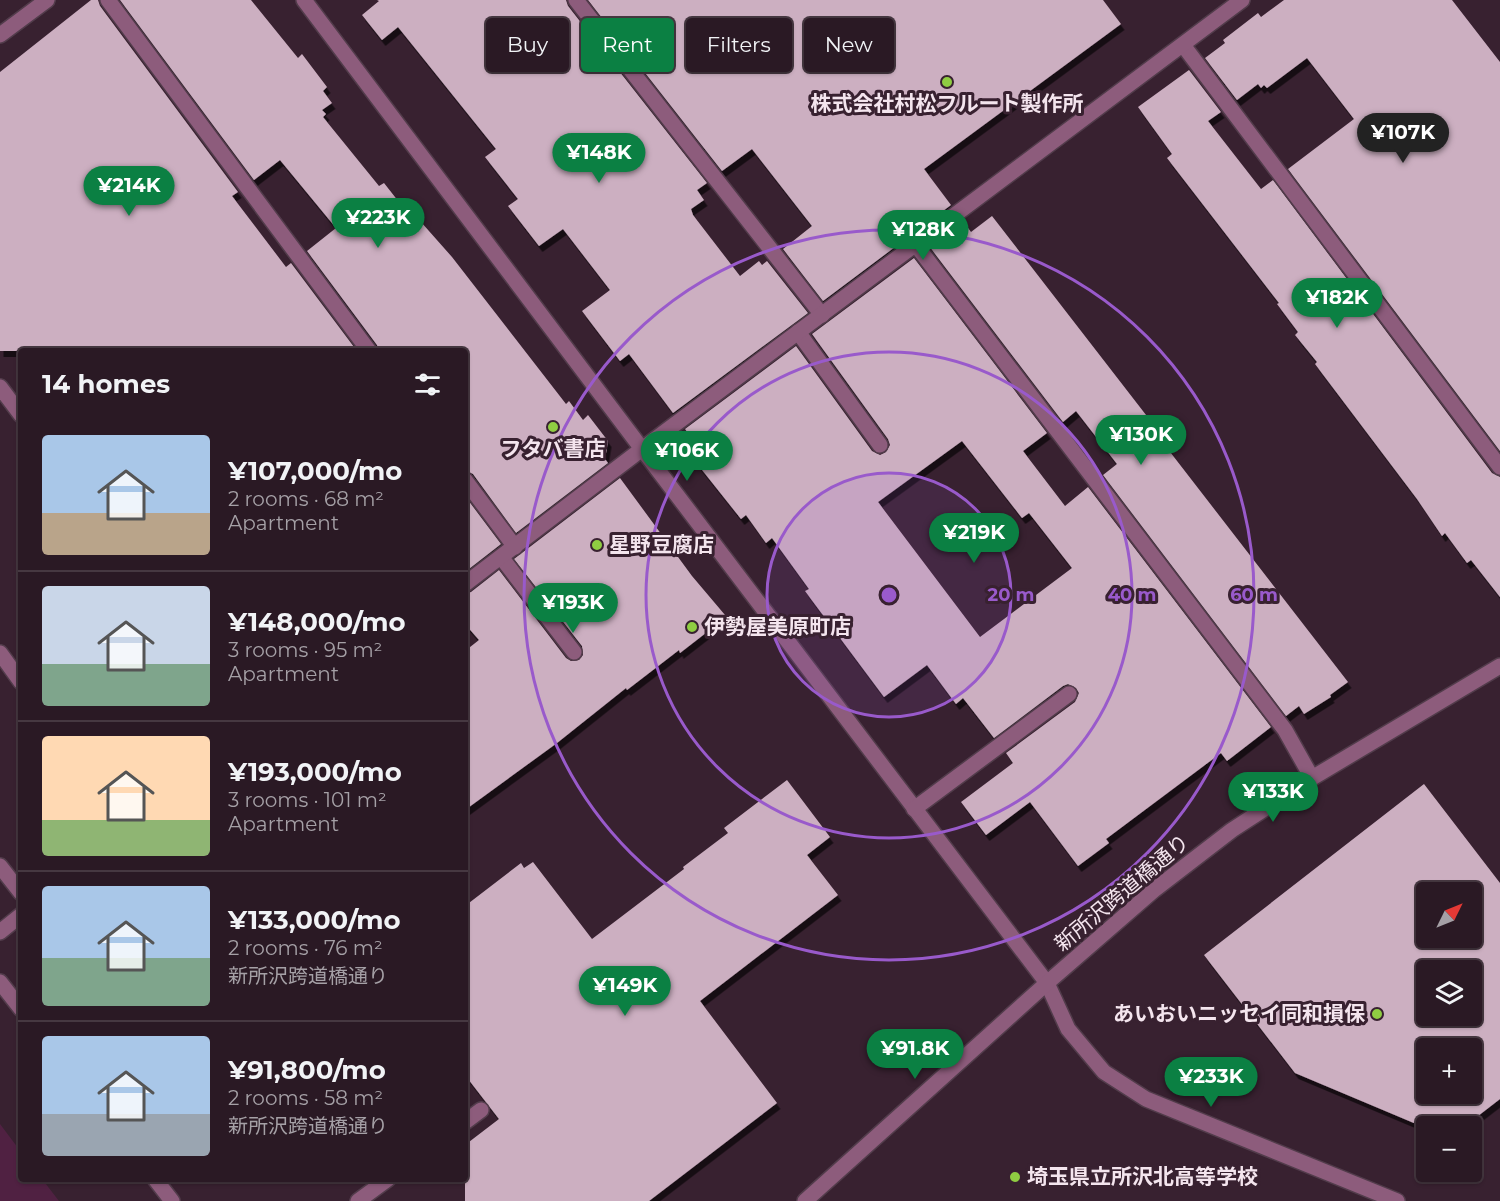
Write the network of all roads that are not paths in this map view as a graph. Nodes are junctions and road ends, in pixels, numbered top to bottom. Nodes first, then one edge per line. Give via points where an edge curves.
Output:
1 (47, 0) edge
2 (108, 0) edge
3 (304, 0) edge
4 (576, 0) edge
5 (1242, 0) edge
6 (0, 35) edge
7 (1183, 45) junction
8 (916, 245) junction
9 (822, 315) junction
10 (798, 332) junction
11 (367, 348) edge
12 (0, 387) edge
13 (18, 411) edge
14 (880, 445) dead end
15 (642, 449) junction
16 (1500, 467) edge
17 (468, 484) edge
18 (515, 547) junction
19 (501, 557) junction
20 (468, 582) edge
21 (574, 652) dead end
22 (0, 653) edge
23 (1500, 666) edge
24 (18, 678) edge
25 (1069, 694) dead end
26 (1312, 778) junction
27 (914, 809) junction
28 (0, 866) edge
29 (18, 889) edge
30 (18, 917) edge
31 (0, 932) edge
32 (0, 982) edge
33 (1047, 983) junction
34 (18, 1005) edge
35 (481, 1110) dead end
36 (468, 1120) edge
37 (157, 1182) edge
38 (384, 1182) edge
39 (172, 1201) edge
40 (358, 1201) edge
41 (805, 1201) edge
42 (1397, 1201) edge

1 - 6 street
2 - 11 street
3 - 15 street
4 - 9 street
5 - 7 street
7 - 8 street
7 - 16 street
8 - 9 street
8 - 26 street via 1286,730
9 - 10 street
10 - 14 street
10 - 15 street
12 - 13 street
15 - 18 street
15 - 27 street
17 - 18 street
18 - 19 street
19 - 20 street
19 - 21 street
22 - 24 street
23 - 26 street, 新所沢跨道橋通り
25 - 27 street
26 - 33 street, 新所沢跨道橋通り via 1232,830 1154,890
27 - 33 street
28 - 29 street
30 - 31 street
32 - 34 street
33 - 41 street, 新所沢跨道橋通り
33 - 42 street via 1068,1029 1104,1072 1146,1099
35 - 36 street
37 - 39 street
38 - 40 street

